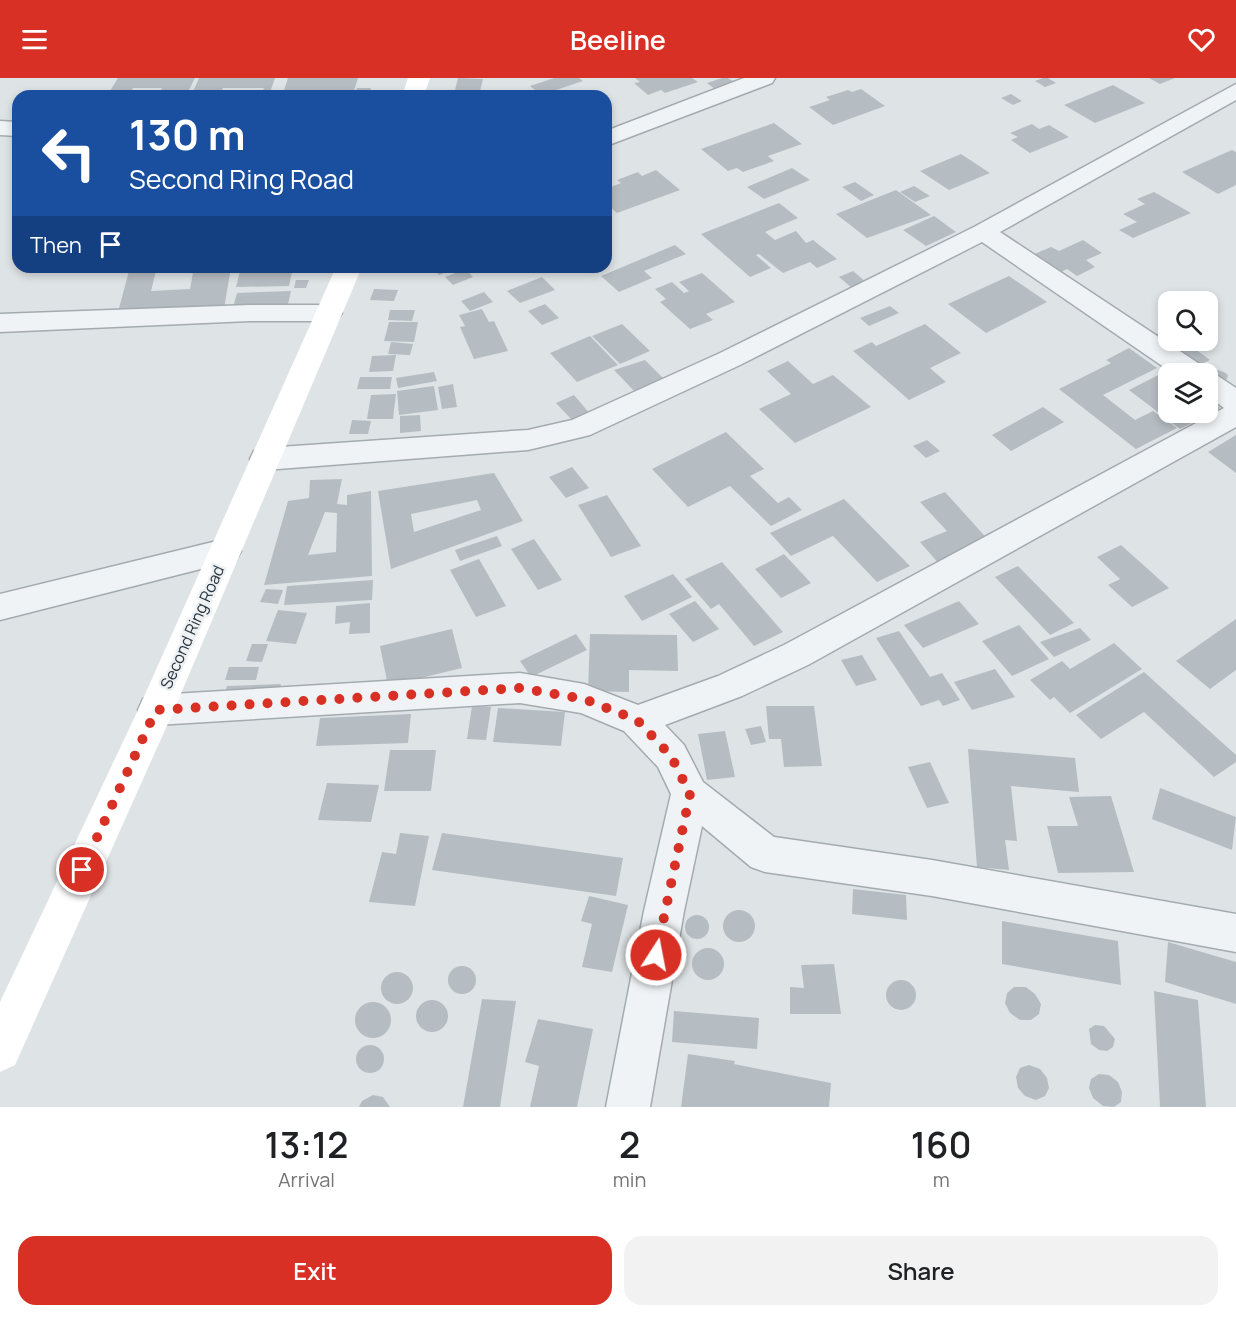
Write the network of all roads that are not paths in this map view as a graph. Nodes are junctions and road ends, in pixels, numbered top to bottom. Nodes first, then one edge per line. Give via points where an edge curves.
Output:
1 (765, 78) edge
2 (1236, 91) edge
3 (612, 137) edge
4 (983, 232) junction
5 (346, 273) edge
6 (329, 313) junction
7 (0, 323) edge
8 (1178, 363) edge
9 (1218, 390) edge
10 (1236, 402) edge
11 (1236, 414) edge
12 (265, 459) junction
13 (225, 551) junction
14 (0, 607) edge
15 (156, 710) junction
16 (637, 720) junction
17 (690, 794) junction
18 (1236, 933) edge
19 (4, 1034) edge
20 (628, 1107) edge

1 - 3 street
2 - 4 street
4 - 8 street
4 - 12 street via 730,359 580,428 528,440
5 - 6 main road, Second Ring Road
6 - 7 street
6 - 12 main road, Second Ring Road
9 - 10 street
11 - 16 street via 796,655 730,686
12 - 13 main road, Second Ring Road
13 - 14 street
13 - 15 main road, Second Ring Road
15 - 16 street via 520,688 584,699
15 - 19 main road, Second Ring Road
16 - 17 street via 671,756
17 - 18 street via 765,854 932,878
17 - 20 street

